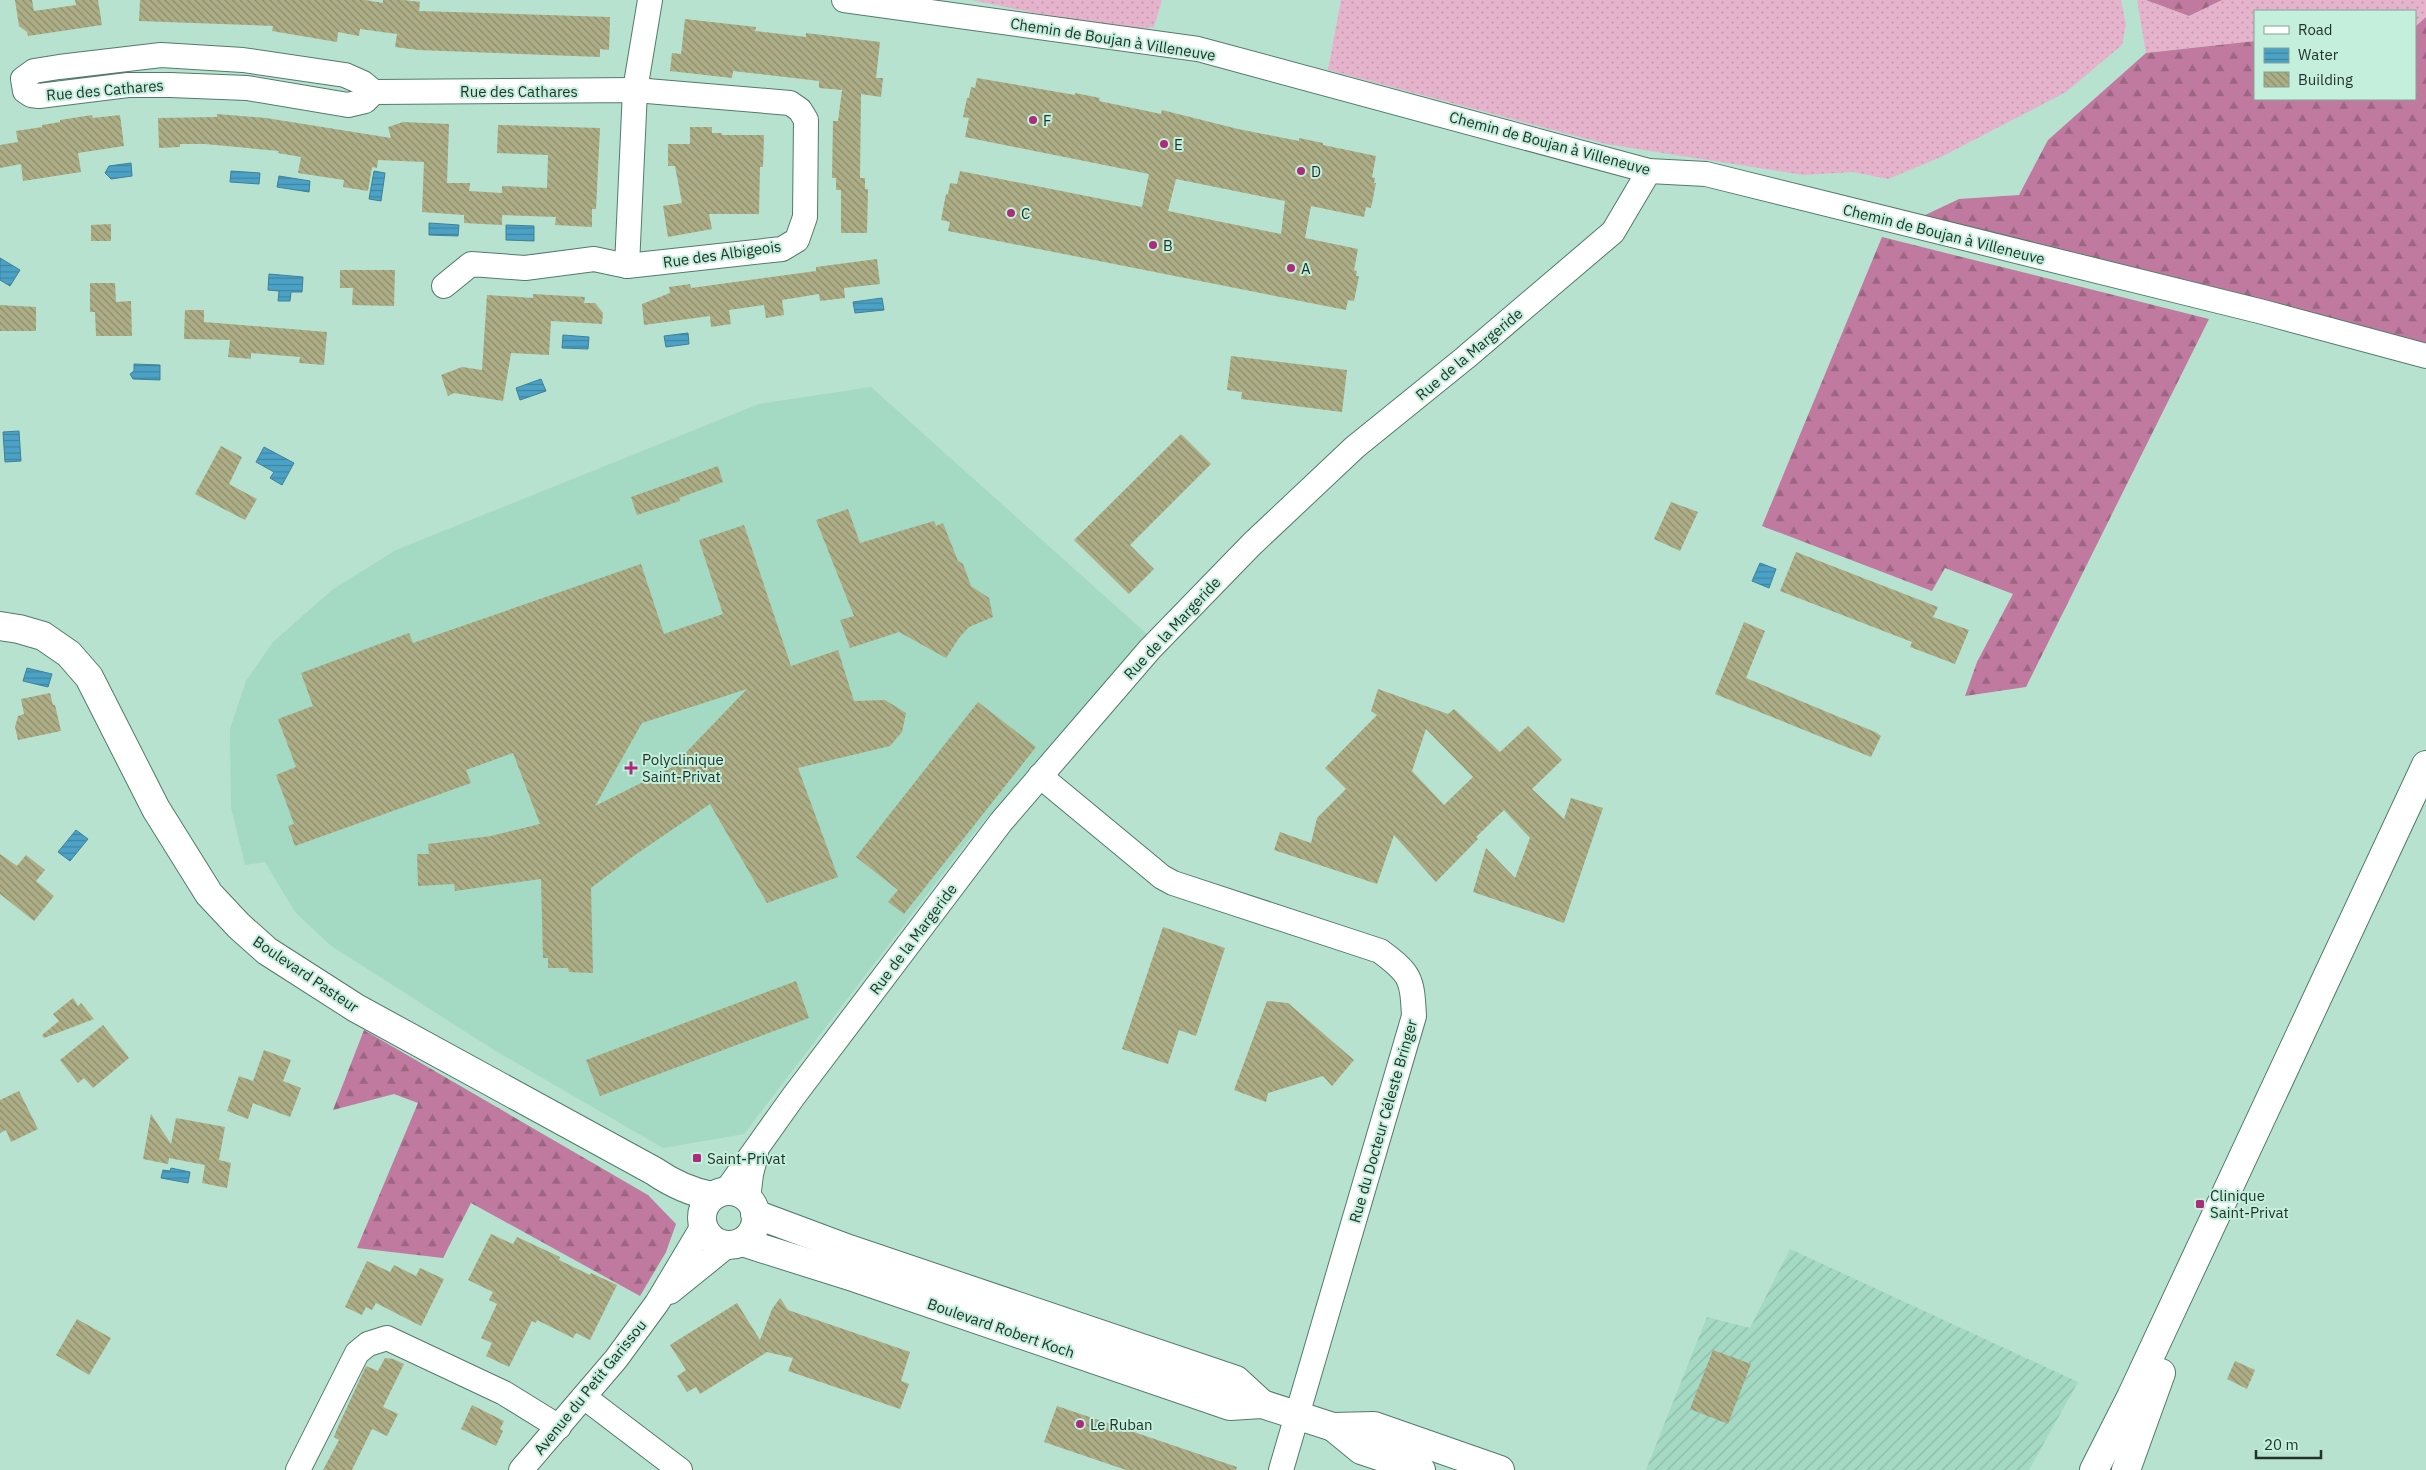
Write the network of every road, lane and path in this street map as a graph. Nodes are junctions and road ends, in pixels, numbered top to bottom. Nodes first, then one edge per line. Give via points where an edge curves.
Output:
1 (650, 0) edge
2 (844, 0) edge
3 (635, 90) junction
4 (374, 92) junction
5 (1649, 171) junction
6 (627, 266) junction
7 (444, 286) dead end
8 (2426, 356) edge
9 (0, 626) edge
10 (2426, 765) edge
11 (1040, 776) junction
12 (2426, 806) edge
13 (724, 1207) junction
14 (735, 1243) junction
15 (657, 1303) junction
16 (584, 1397) junction
17 (1262, 1404) junction
18 (1297, 1415) junction
19 (559, 1426) junction
20 (1333, 1427) junction
21 (298, 1470) edge
22 (521, 1470) edge
23 (680, 1470) edge
24 (1281, 1470) edge
25 (1421, 1470) edge
26 (1500, 1470) edge
27 (2094, 1470) edge
28 (2126, 1470) edge

1 - 3 street
2 - 5 street, Chemin de Boujan à Villeneuve via 1198,49
3 - 4 street, Rue des Cathares
3 - 6 street
3 - 6 street, Rue des Albigeois via 790,102 806,120 805,217 797,240 782,249
4 - 4 street, Rue des Cathares via 364,83 345,75 243,60 161,55 59,66 34,71 23,79 25,90 31,96 128,85 170,84 247,88 348,105 365,101
5 - 8 street, Chemin de Boujan à Villeneuve via 1706,174 2263,312
5 - 11 street, Rue de la Margeride via 1613,232 1466,358 1355,447 1252,544 1150,649
6 - 7 street, Rue des Albigeois via 594,259 525,268 471,264
9 - 13 street, Boulevard Pasteur via 43,636 69,654 89,677 156,808 209,894 268,952 356,1008 672,1183
10 - 27 street
11 - 13 street, Rue de la Margeride via 1001,822 758,1146 751,1174
11 - 18 street, Rue du Docteur Céleste Bringer via 1162,878 1380,951 1400,965 1413,985 1414,1016
12 - 28 street via 2154,1388
13 - 14 street, Boulevard Robert Koch via 712,1239
13 - 14 street via 753,1230
13 - 15 street, Avenue du Petit Garissou
13 - 17 street, Boulevard Robert Koch via 1236,1380
14 - 15 street, Avenue du Petit Garissou
14 - 17 street, Boulevard Robert Koch via 856,1278 1230,1406
15 - 16 street, Avenue du Petit Garissou
16 - 19 street, Avenue du Petit Garissou
16 - 23 street
17 - 18 street, Boulevard Robert Koch
18 - 20 street, Boulevard Robert Koch
18 - 24 street, Rue du Docteur Céleste Bringer
19 - 21 street via 504,1392 387,1338 368,1344 357,1353
19 - 22 street, Avenue du Petit Garissou
20 - 25 street, Boulevard Robert Koch via 1361,1450
20 - 26 street, Boulevard Robert Koch via 1374,1426

